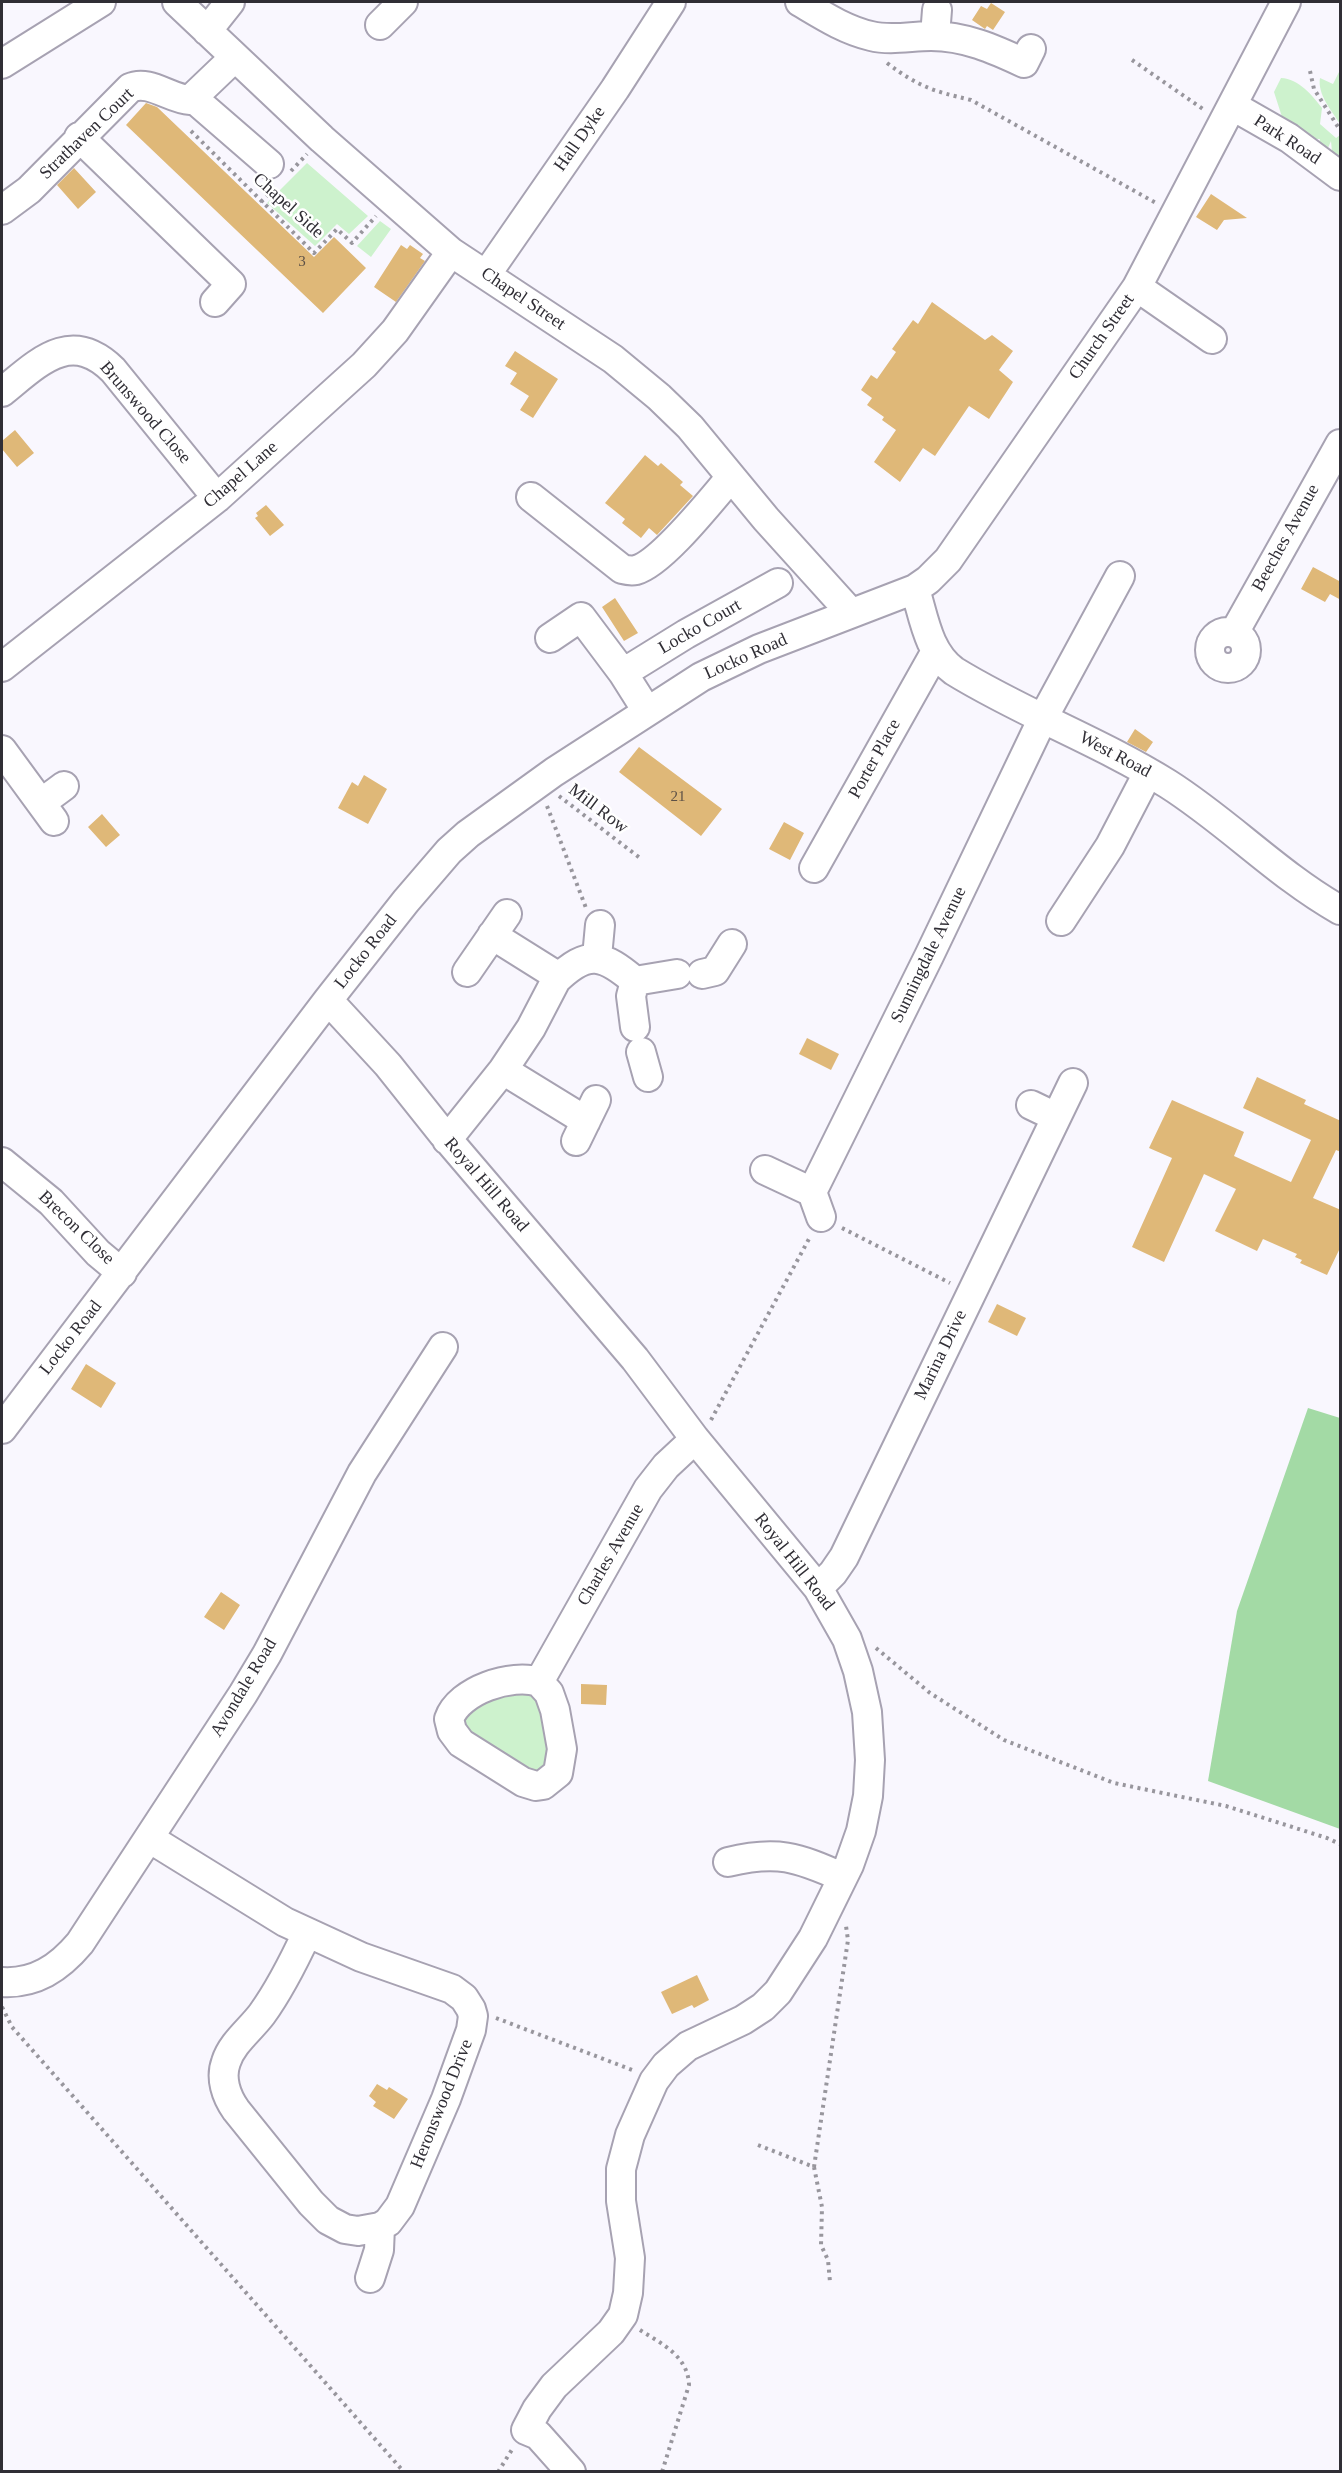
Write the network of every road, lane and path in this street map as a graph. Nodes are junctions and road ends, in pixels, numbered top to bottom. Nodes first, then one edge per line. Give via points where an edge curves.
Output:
1 (101, 2) edge
2 (177, 2) edge
3 (230, 2) edge
4 (403, 2) edge
5 (671, 2) edge
6 (800, 2) edge
7 (1286, 2) edge
8 (380, 25) dead end
9 (207, 31) junction
10 (1031, 49) dead end
11 (234, 58) junction
12 (883, 60) dead end
13 (1132, 60) dead end
14 (2, 64) edge
15 (1310, 71) dead end
16 (194, 99) junction
17 (1228, 114) junction
18 (189, 129) dead end
19 (1341, 130) edge
20 (80, 137) junction
21 (268, 164) dead end
22 (1341, 176) edge
23 (391, 200) junction
24 (2, 210) edge
25 (1174, 213) junction
26 (451, 252) junction
27 (486, 275) junction
28 (1137, 287) junction
29 (215, 302) dead end
30 (1212, 339) dead end
31 (2, 392) edge
32 (1341, 444) edge
33 (731, 477) junction
34 (531, 497) dead end
35 (217, 498) junction
36 (1120, 576) dead end
37 (778, 584) dead end
38 (915, 589) junction
39 (851, 613) junction
40 (1234, 633) dead end
41 (550, 638) dead end
42 (936, 651) junction
43 (2, 667) edge
44 (623, 673) junction
45 (647, 711) junction
46 (1044, 718) junction
47 (2, 750) edge
48 (1148, 773) junction
49 (540, 782) junction
50 (64, 786) dead end
51 (640, 858) dead end
52 (814, 868) dead end
53 (1341, 910) edge
54 (594, 918) joint
55 (1061, 921) dead end
56 (732, 944) dead end
57 (597, 957) junction
58 (467, 972) dead end
59 (559, 977) junction
60 (635, 981) junction
61 (328, 1000) junction
62 (641, 1052) dead end
63 (503, 1070) junction
64 (1073, 1083) dead end
65 (1031, 1105) dead end
66 (1056, 1117) junction
67 (586, 1121) dead end
68 (447, 1140) junction
69 (2, 1162) edge
70 (765, 1170) dead end
71 (816, 1204) junction
72 (122, 1273) junction
73 (970, 1294) junction
74 (443, 1347) dead end
75 (2, 1429) edge
76 (695, 1439) junction
77 (818, 1588) junction
78 (869, 1642) dead end
79 (539, 1682) dead end
80 (149, 1838) junction
81 (1341, 1844) edge
82 (728, 1862) dead end
83 (842, 1877) junction
84 (828, 1907) junction
85 (307, 1933) junction
86 (2, 1982) edge
87 (2, 2007) edge
88 (471, 2009) junction
89 (655, 2078) junction
90 (758, 2145) dead end
91 (814, 2167) junction
92 (380, 2227) junction
93 (370, 2278) dead end
94 (830, 2282) dead end
95 (621, 2318) junction
96 (404, 2472) edge
97 (571, 2472) edge
98 (662, 2472) edge

1 - 14 street
2 - 9 street, Chapel Street
3 - 9 street
4 - 8 street
5 - 27 street, Hall Dyke
6 - 10 street via 870,36 889,39 936,23 1024,63
7 - 17 street, Church Street
9 - 11 street, Chapel Street
11 - 16 street
11 - 23 street, Chapel Street
12 - 25 path via 911,82 971,100
13 - 17 path
15 - 19 path via 1314,89
16 - 20 street, Strathaven Court via 184,100 142,85 134,86
16 - 21 street
17 - 22 street, Park Road via 1289,138
17 - 25 street, Church Street
18 - 23 path, Chapel Side via 315,253 337,229 352,243
20 - 24 street, Strathaven Court via 29,190
20 - 29 street via 231,284
23 - 26 street, Chapel Street
25 - 28 street, Church Street
26 - 27 street, Chapel Street
26 - 35 street, Chapel Lane via 384,344
27 - 33 street, Chapel Street via 633,374 690,427
28 - 30 street
28 - 38 street, Church Street via 948,560
31 - 35 street, Brunswood Close via 58,352 92,354 113,370
32 - 40 street, Beeches Avenue
33 - 34 street via 663,550 644,566 628,571
33 - 39 street, Chapel Street
35 - 43 street, Chapel Lane
36 - 46 street, Sunningdale Avenue
37 - 44 street, Locko Court
38 - 39 street, Church Street
38 - 42 street, West Road
39 - 45 street, Locko Road via 728,663
41 - 44 street via 581,617
42 - 46 street, West Road via 954,671
42 - 52 street, Porter Place
44 - 45 street
45 - 49 street, Locko Road
46 - 48 street, West Road
46 - 71 street, Sunningdale Avenue
47 - 50 street via 47,812
48 - 53 street, West Road via 1200,805 1302,887
48 - 55 street via 1110,846
49 - 51 path, Mill Row
49 - 54 path
49 - 61 street, Locko Road via 449,851
54 - 57 street
56 - 60 street via 715,971
57 - 59 street via 578,963
57 - 60 street
58 - 59 street via 500,925
59 - 63 street
60 - 62 street via 631,996
61 - 68 street, Royal Hill Road via 388,1065
61 - 72 street, Locko Road
63 - 67 street
63 - 68 street
64 - 66 street, Marina Drive
65 - 66 street
66 - 73 street, Marina Drive
68 - 76 street, Royal Hill Road via 634,1359
69 - 72 street, Brecon Close via 51,1202
70 - 71 street
71 - 73 path
71 - 76 path via 706,1429
72 - 75 street, Locko Road
73 - 77 street, Marina Drive via 839,1566
74 - 80 street, Avondale Road via 368,1464 248,1685
76 - 77 street, Royal Hill Road
76 - 79 street, Charles Avenue via 648,1489
77 - 83 street, Royal Hill Road via 852,1652 868,1727 870,1760 865,1812 858,1841
78 - 81 path via 930,1693 1005,1740 1114,1783 1226,1806
80 - 85 street
80 - 86 street, Avondale Road via 65,1960 38,1977
82 - 83 street via 752,1856 784,1856
83 - 84 street, Royal Hill Road
84 - 89 street, Royal Hill Road via 799,1962 771,2000 743,2020 688,2046
84 - 91 path via 845,1921 848,1940
85 - 88 street via 361,1958 452,1989
85 - 92 street via 268,2004 228,2056 223,2076 226,2092 236,2110 328,2220 358,2231
87 - 96 path via 12,2027
88 - 89 path
88 - 92 street, Heronswood Drive via 465,2051 442,2110 400,2206
89 - 95 street, Royal Hill Road via 630,2135 621,2169 622,2209 630,2258 628,2293
90 - 91 path
91 - 94 path via 822,2207 821,2245 828,2260
92 - 93 street via 379,2250
95 - 97 street, Royal Hill Road via 611,2332 540,2392 526,2430 538,2435
95 - 98 path via 665,2346 682,2360 689,2373 689,2385

